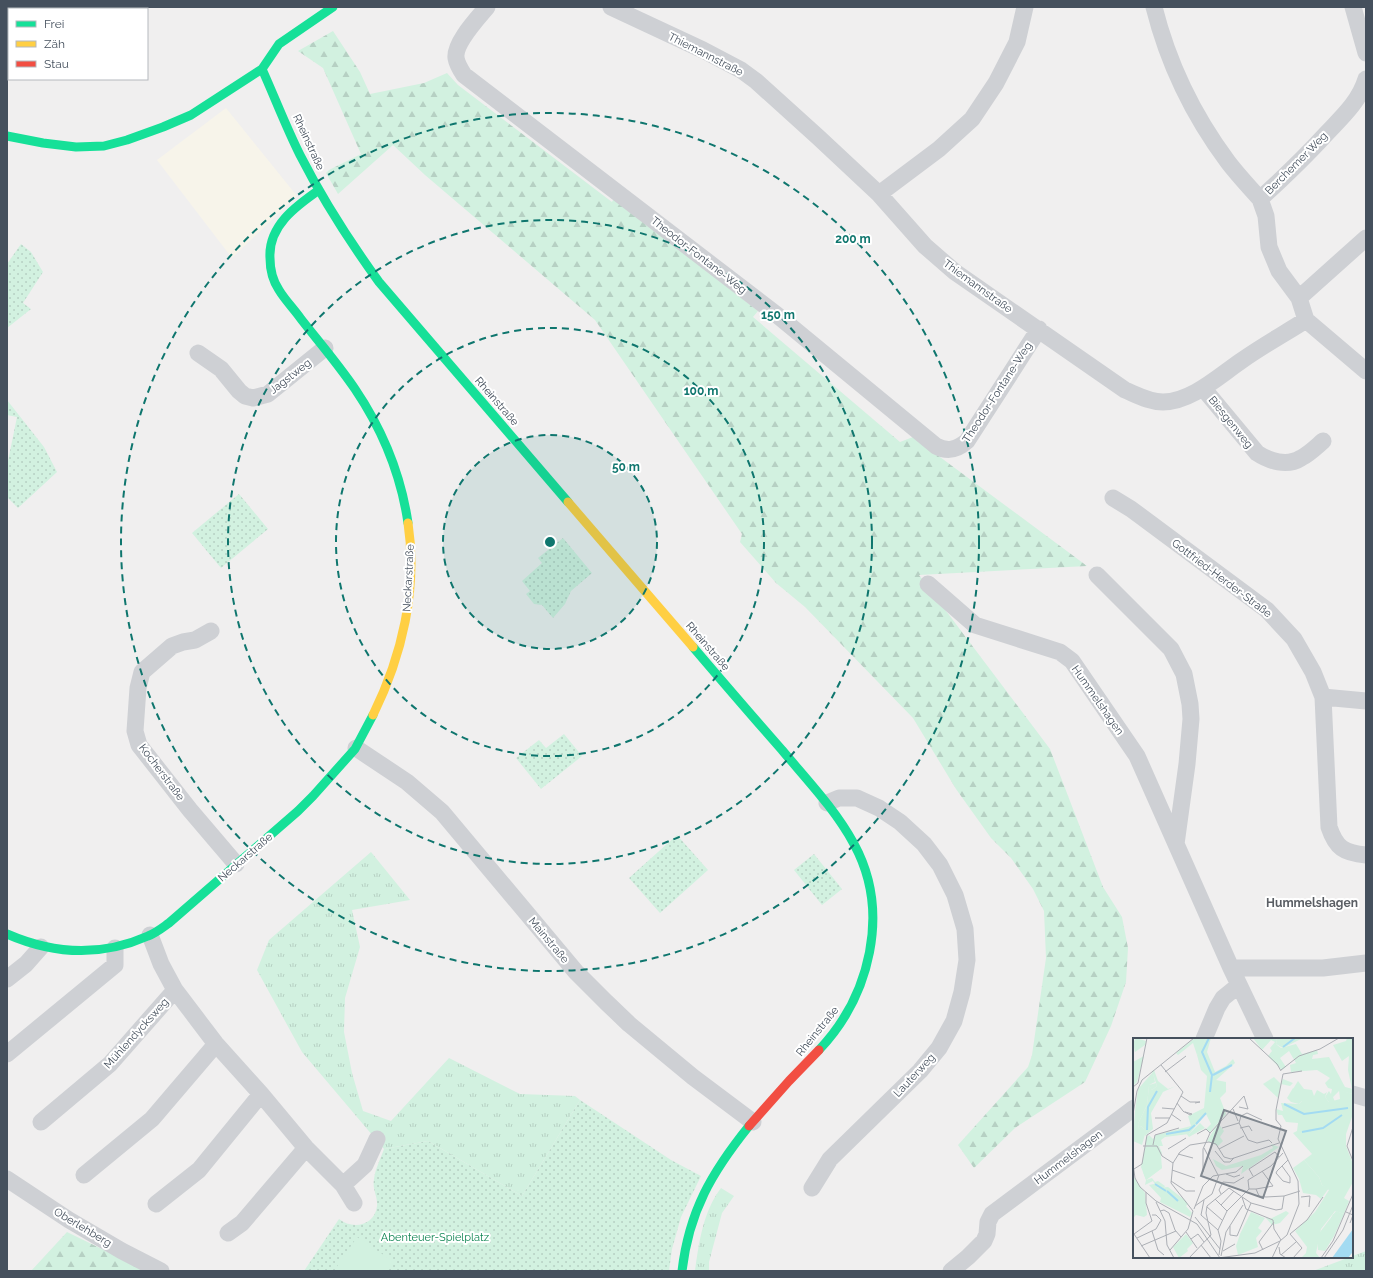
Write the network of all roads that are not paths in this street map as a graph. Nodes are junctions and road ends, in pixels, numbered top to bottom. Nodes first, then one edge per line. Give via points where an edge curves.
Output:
1 (333, 7) edge
2 (487, 7) edge
3 (612, 7) edge
4 (1025, 7) edge
5 (1154, 7) edge
6 (1352, 7) edge
7 (1366, 53) edge
8 (262, 69) junction
9 (1366, 79) edge
10 (7, 136) edge
11 (319, 190) junction
12 (879, 194) junction
13 (1260, 199) junction
14 (1366, 238) edge
15 (1299, 298) junction
16 (1306, 320) junction
17 (1039, 329) junction
18 (325, 348) junction
19 (198, 353) dead end
20 (1366, 371) edge
21 (1203, 388) junction
22 (1323, 441) dead end
23 (1113, 498) dead end
24 (1097, 575) dead end
25 (928, 584) dead end
26 (211, 630) dead end
27 (1323, 697) junction
28 (1366, 701) edge
29 (356, 748) junction
30 (827, 803) junction
31 (1176, 844) junction
32 (1366, 855) edge
33 (236, 864) junction
34 (7, 934) edge
35 (150, 935) junction
36 (41, 947) junction
37 (115, 948) junction
38 (1366, 964) edge
39 (1231, 968) junction
40 (7, 979) edge
41 (1239, 985) junction
42 (175, 990) junction
43 (1204, 1038) edge
44 (1265, 1038) edge
45 (216, 1044) junction
46 (7, 1054) edge
47 (261, 1094) junction
48 (1353, 1094) edge
49 (1366, 1098) edge
50 (1133, 1109) edge
51 (41, 1122) dead end
52 (753, 1122) junction
53 (377, 1139) dead end
54 (306, 1148) junction
55 (84, 1174) dead end
56 (7, 1179) edge
57 (342, 1185) junction
58 (812, 1188) dead end
59 (156, 1204) dead end
60 (354, 1204) dead end
61 (228, 1234) dead end
62 (161, 1271) edge
63 (682, 1271) edge
64 (951, 1271) edge

1 - 8 street via 279,44
2 - 17 street, Theodor-Fontane-Weg via 460,41 455,56 464,75 777,315 936,446 943,450 952,450 967,441
3 - 12 street, Thiemannstraße via 741,70
4 - 12 street via 1016,42 996,83 972,119 939,149
5 - 13 street via 1176,74 1200,119 1228,162
6 - 7 street
8 - 10 street via 191,115 127,140 104,146 76,147
8 - 11 street, Rheinstraße
9 - 13 street, Berchemer Weg via 1363,90 1353,105 1293,169
11 - 18 street, Neckarstraße via 301,202 276,229 270,245 270,261 278,289
11 - 30 street, Rheinstraße via 379,282
12 - 17 street, Thiemannstraße via 925,246 949,267
13 - 15 street, Berchemer Weg via 1266,216 1269,247 1279,271
14 - 15 street
15 - 16 street, Berchemer Weg
16 - 20 street
16 - 21 street, Thiemannstraße via 1241,360
17 - 21 street, Thiemannstraße via 1125,390 1147,400 1175,400
18 - 19 street, Jagstweg via 268,394 253,398 245,396 221,369
18 - 29 street, Neckarstraße via 355,388 384,441 405,502 410,540 409,606 398,657 380,703
21 - 22 street, Biesgenweg via 1256,453 1266,459 1282,463 1300,459
23 - 27 street, Gottfried-Herder-Straße via 1267,610 1294,640 1313,672
24 - 31 street via 1171,649 1184,674 1191,719
25 - 31 street, Hummelshagen via 975,625 1060,652 1072,661 1137,756
26 - 33 street, Kocherstraße via 195,640 172,646 142,672 138,688 135,731 139,745
27 - 28 street
27 - 32 street, Gottfried-Herder-Straße via 1329,827 1333,840 1342,848 1354,854
29 - 33 street, Neckarstraße via 298,811
29 - 52 street, Mainstraße via 407,782 442,812 576,972 629,1024
30 - 52 street, Rheinstraße via 856,846 870,885 872,931 867,966 853,1004 836,1030
30 - 58 street, Lauterweg via 839,798 857,798 880,808 924,844 940,865 955,895 965,929 967,960 954,1021 939,1048 920,1071 830,1159
31 - 39 street, Hummelshagen
33 - 35 street, Neckarstraße via 169,922
34 - 36 street, Neckarstraße
35 - 37 street, Neckarstraße
35 - 42 street, Mühlendycksweg
36 - 37 street, Neckarstraße via 73,951
36 - 40 street via 26,964
37 - 46 street via 115,965
38 - 39 street via 1323,968
39 - 41 street, Hummelshagen
41 - 43 street via 1223,998
41 - 44 street, Hummelshagen
42 - 45 street, Mühlendycksweg
42 - 51 street, Mühlendycksweg via 110,1064
45 - 47 street, Mühlendycksweg
45 - 55 street via 152,1119
47 - 54 street, Mühlendycksweg
47 - 59 street via 199,1170
48 - 49 street
50 - 64 street, Hummelshagen via 992,1214 984,1241
52 - 63 street, Rheinstraße via 709,1184 693,1217
53 - 57 street via 365,1165
54 - 57 street, Mühlendycksweg
54 - 61 street via 242,1223
56 - 62 street, Oberlehberg via 69,1220
57 - 60 street, Mühlendycksweg

